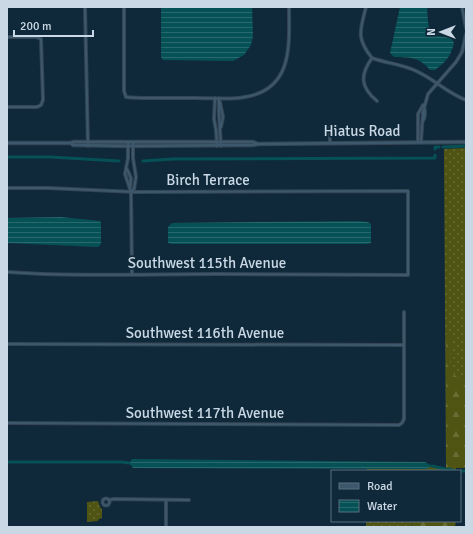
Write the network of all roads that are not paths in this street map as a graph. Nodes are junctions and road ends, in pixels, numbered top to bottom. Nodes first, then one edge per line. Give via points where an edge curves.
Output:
1 (85, 7) edge
2 (124, 7) edge
3 (289, 7) edge
4 (366, 7) edge
5 (462, 7) edge
6 (466, 28) edge
7 (466, 34) edge
8 (7, 37) edge
9 (372, 58) junction
10 (437, 84) junction
11 (215, 98) junction
12 (220, 98) junction
13 (466, 100) edge
14 (377, 101) dead end
15 (424, 104) junction
16 (7, 107) edge
17 (222, 114) junction
18 (214, 115) junction
19 (219, 115) junction
20 (330, 128) dead end
21 (221, 130) junction
22 (128, 142) junction
23 (330, 142) junction
24 (420, 142) junction
25 (466, 142) edge
26 (7, 143) edge
27 (88, 144) junction
28 (133, 144) junction
29 (217, 144) junction
30 (221, 144) junction
31 (128, 146) junction
32 (126, 166) junction
33 (136, 177) junction
34 (131, 178) junction
35 (7, 188) edge
36 (130, 188) junction
37 (131, 192) junction
38 (7, 272) edge
39 (132, 275) junction
40 (408, 275) joint
41 (404, 312) dead end
42 (7, 344) edge
43 (404, 345) junction
44 (7, 423) edge
45 (109, 500) dead end
46 (166, 500) junction
47 (189, 500) dead end
48 (166, 527) edge

1 - 27 street
2 - 11 street via 126,97
3 - 12 street via 289,48 287,60 277,80 255,95 244,98
4 - 9 street via 360,29 361,38 364,48
5 - 6 street
7 - 10 street via 462,52
8 - 16 street via 41,39 44,100 37,107
9 - 10 street via 416,70
9 - 14 street via 365,68 364,86
10 - 13 street
10 - 15 street via 428,94
11 - 12 street
11 - 18 street
12 - 17 street
12 - 19 street
15 - 24 street
15 - 24 street via 418,114
17 - 19 street
17 - 21 street
18 - 19 street
18 - 29 street
19 - 21 street
20 - 23 street
21 - 30 street
22 - 27 street, Hiatus Road
22 - 28 street, Hiatus Road
22 - 31 street
23 - 24 street, Hiatus Road
23 - 30 street, Hiatus Road
24 - 25 street, Hiatus Road
26 - 27 street, Hiatus Road
27 - 31 street, Hiatus Road
28 - 29 street, Hiatus Road
28 - 31 street, Hiatus Road
28 - 33 street
29 - 30 street, Hiatus Road
31 - 32 street
32 - 34 street
32 - 36 street via 125,174
33 - 34 street
33 - 37 street
34 - 36 street
35 - 37 street, Birch Terrace
36 - 37 street
37 - 39 street
37 - 40 street, Birch Terrace via 408,191
38 - 39 street, Southwest 115th Avenue
39 - 40 street, Southwest 115th Avenue
41 - 43 street
42 - 43 street, Southwest 116th Avenue
43 - 44 street, Southwest 117th Avenue via 404,419 399,425
45 - 46 street
46 - 47 street
46 - 48 street

